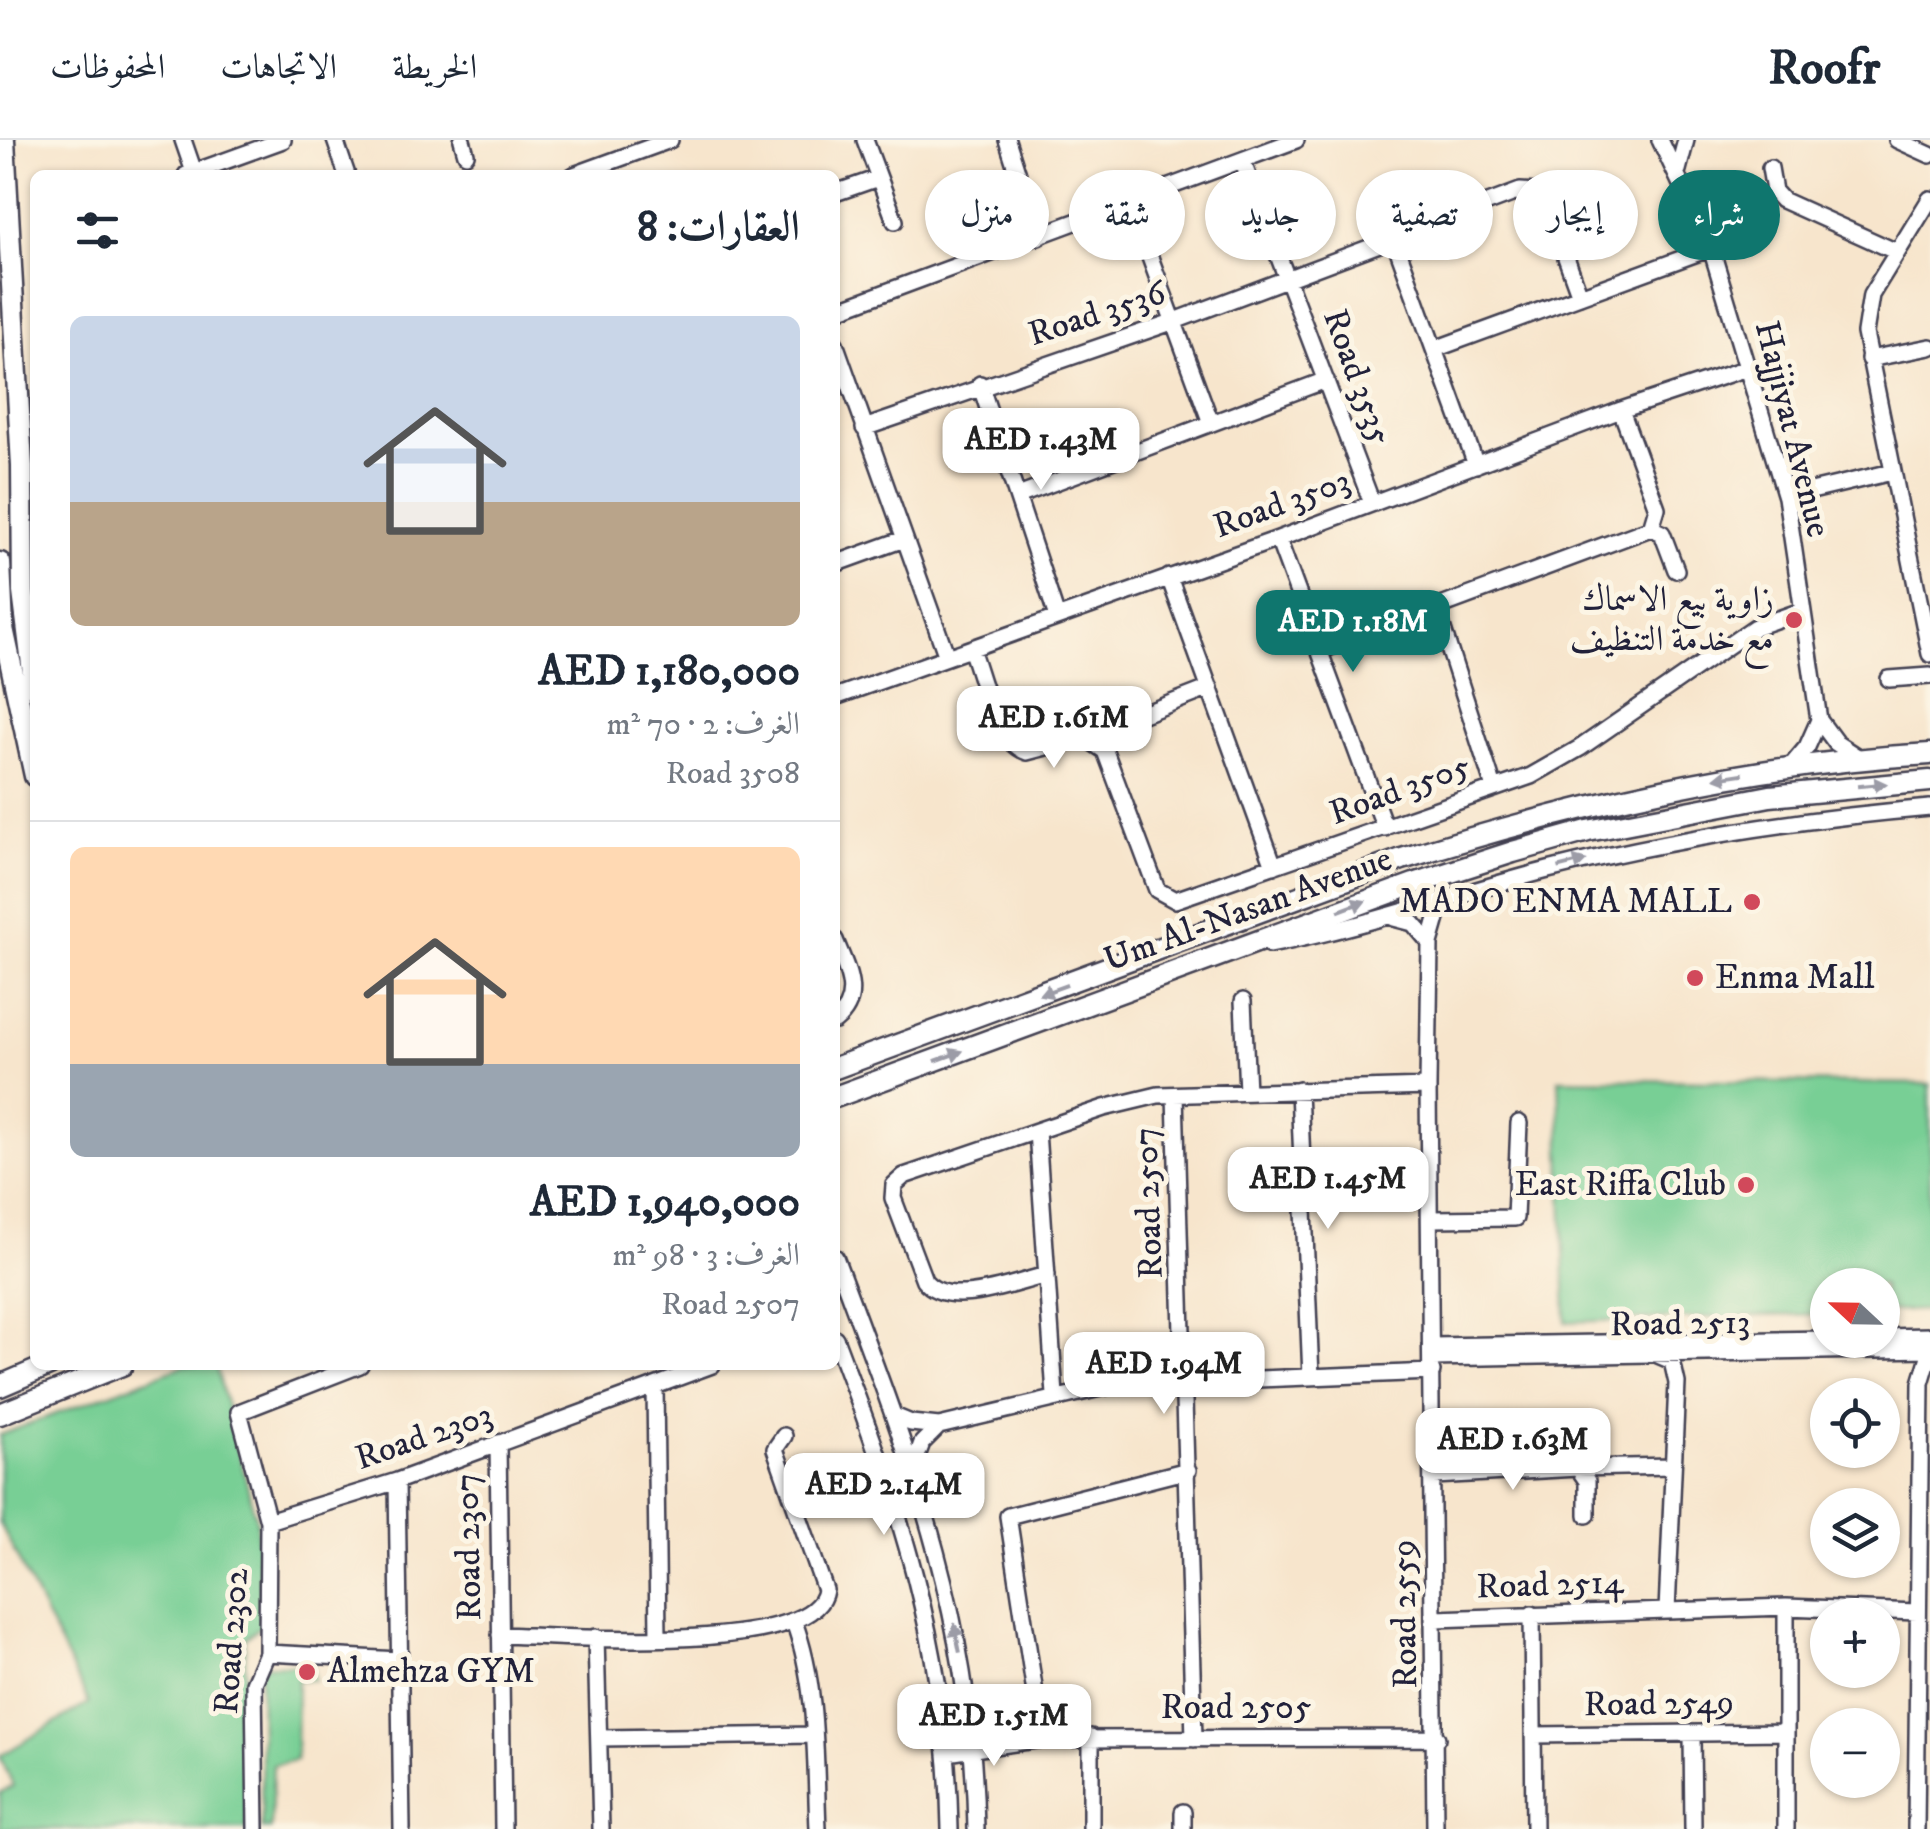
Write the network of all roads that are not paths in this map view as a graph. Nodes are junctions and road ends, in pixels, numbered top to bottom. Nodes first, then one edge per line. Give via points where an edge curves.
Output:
1 (8, 140) edge
2 (182, 140) edge
3 (283, 140) edge
4 (334, 140) edge
5 (670, 140) edge
6 (865, 140) edge
7 (1007, 140) edge
8 (1296, 140) edge
9 (1660, 140) edge
10 (1671, 140) edge
11 (1686, 140) edge
12 (1898, 140) edge
13 (1930, 156) edge
14 (1242, 160) junction
15 (1676, 166) junction
16 (1770, 168) dead end
17 (189, 170) edge
18 (201, 170) edge
19 (345, 170) edge
20 (588, 170) edge
21 (1017, 170) edge
22 (1678, 170) edge
23 (878, 178) junction
24 (1185, 182) edge
25 (840, 192) edge
26 (1930, 199) edge
27 (1493, 202) edge
28 (895, 221) dead end
29 (1897, 252) junction
30 (1356, 254) edge
31 (975, 260) edge
32 (1150, 260) edge
33 (1402, 260) edge
34 (1678, 260) edge
35 (1715, 260) edge
36 (1288, 278) junction
37 (1580, 296) junction
38 (840, 309) edge
39 (1172, 322) junction
40 (1930, 347) edge
41 (1435, 349) junction
42 (840, 358) edge
43 (1868, 359) junction
44 (1750, 368) junction
45 (1326, 380) junction
46 (980, 384) junction
47 (1621, 410) junction
48 (1211, 424) junction
49 (864, 428) junction
50 (1476, 465) junction
51 (22, 466) junction
52 (1892, 472) junction
53 (1018, 496) junction
54 (1786, 497) junction
55 (30, 499) edge
56 (1372, 503) junction
57 (1652, 528) junction
58 (904, 539) junction
59 (1278, 539) junction
60 (840, 562) edge
61 (0, 563) edge
62 (1930, 565) edge
63 (1912, 568) junction
64 (1676, 570) dead end
65 (1169, 576) junction
66 (1436, 611) junction
67 (1801, 611) junction
68 (1058, 617) junction
69 (16, 618) edge
70 (971, 648) junction
71 (1320, 651) junction
72 (1930, 654) edge
73 (947, 657) junction
74 (30, 670) edge
75 (1930, 676) edge
76 (1889, 679) dead end
77 (0, 682) edge
78 (1210, 688) junction
79 (840, 695) edge
80 (18, 704) junction
81 (1819, 720) junction
82 (1084, 737) junction
83 (1930, 754) edge
84 (30, 755) edge
85 (1859, 758) junction
86 (1791, 766) junction
87 (1930, 781) edge
88 (1494, 788) junction
89 (1930, 808) edge
90 (1385, 828) junction
91 (1274, 866) junction
92 (1442, 901) junction
93 (1387, 917) junction
94 (1430, 943) junction
95 (1241, 948) junction
96 (840, 953) edge
97 (1243, 1001) dead end
98 (840, 1015) edge
99 (840, 1066) edge
100 (1428, 1086) junction
101 (858, 1090) junction
102 (1300, 1090) junction
103 (1248, 1092) junction
104 (1175, 1094) junction
105 (840, 1095) edge
106 (840, 1106) edge
107 (1518, 1123) dead end
108 (1037, 1131) junction
109 (1431, 1219) junction
110 (840, 1270) edge
111 (1047, 1276) junction
112 (1431, 1325) junction
113 (1930, 1336) edge
114 (1900, 1337) edge
115 (1810, 1339) edge
116 (1679, 1348) junction
117 (1930, 1351) edge
118 (1460, 1352) junction
119 (840, 1353) edge
120 (1658, 1354) junction
121 (1698, 1354) junction
122 (1432, 1359) junction
123 (37, 1370) edge
124 (110, 1370) edge
125 (347, 1370) edge
126 (698, 1370) edge
127 (1185, 1375) junction
128 (1311, 1376) junction
129 (1676, 1382) junction
130 (0, 1386) edge
131 (655, 1386) junction
132 (1432, 1394) junction
133 (1055, 1395) junction
134 (0, 1414) edge
135 (894, 1416) junction
136 (939, 1426) junction
137 (784, 1436) dead end
138 (498, 1444) junction
139 (1926, 1465) edge
140 (913, 1466) junction
141 (1673, 1466) junction
142 (1578, 1468) junction
143 (1188, 1470) junction
144 (1434, 1476) junction
145 (397, 1480) junction
146 (1587, 1515) dead end
147 (268, 1521) junction
148 (1925, 1570) edge
149 (1786, 1607) junction
150 (1667, 1611) junction
151 (1917, 1612) junction
152 (1532, 1614) junction
153 (1435, 1619) junction
154 (794, 1622) junction
155 (500, 1635) junction
156 (596, 1637) junction
157 (658, 1637) junction
158 (267, 1652) junction
159 (399, 1660) junction
160 (1923, 1682) edge
161 (1786, 1732) junction
162 (814, 1735) junction
163 (1533, 1735) junction
164 (1692, 1735) junction
165 (600, 1738) junction
166 (1091, 1738) junction
167 (1437, 1738) junction
168 (1039, 1739) junction
169 (1194, 1739) junction
170 (974, 1742) junction
171 (946, 1745) junction
172 (1923, 1800) edge
173 (1183, 1812) dead end
174 (256, 1829) edge
175 (402, 1829) edge
176 (503, 1829) edge
177 (601, 1829) edge
178 (818, 1829) edge
179 (950, 1829) edge
180 (976, 1829) edge
181 (1091, 1829) edge
182 (1183, 1829) edge
183 (1436, 1829) edge
184 (1534, 1829) edge
185 (1693, 1829) edge
186 (1786, 1829) edge
187 (1916, 1829) edge

1 - 51 main road
2 - 17 street
3 - 18 street
4 - 19 street
5 - 20 street
6 - 23 street
7 - 21 street
8 - 14 street
9 - 15 street
10 - 15 street
11 - 15 street
12 - 13 street
14 - 24 street
14 - 36 street, Road 3535
15 - 22 street, Hajjiyat Avenue
16 - 29 street via 1782,200
23 - 25 street
23 - 28 street
26 - 29 street
27 - 37 street, Road 3536 via 1539,192
29 - 43 street via 1867,307
30 - 36 street, Road 3536
31 - 38 street
32 - 39 street
33 - 41 street
34 - 37 street
35 - 44 street, Hajjiyat Avenue
36 - 39 street, Road 3536
36 - 45 street, Road 3535
37 - 41 street
39 - 46 street, Road 3536
39 - 48 street
40 - 43 street
41 - 50 street
42 - 49 street
43 - 52 street
44 - 47 street, Road 3503
44 - 54 street, Hajjiyat Avenue
45 - 48 street
45 - 56 street, Road 3535
46 - 49 street, Road 3536
46 - 53 street
47 - 50 street, Road 3503
47 - 57 street via 1657,508
48 - 53 street
49 - 58 street
50 - 56 street, Road 3503
51 - 55 main road
51 - 69 main road
52 - 54 street
52 - 63 street
53 - 68 street
54 - 67 street, Hajjiyat Avenue
56 - 59 street, Road 3503
57 - 64 street via 1662,533
57 - 66 street
58 - 60 street
58 - 73 street
59 - 65 street, Road 3503
59 - 71 street
61 - 69 main road
62 - 63 street
63 - 72 street
65 - 68 street, Road 3503
65 - 78 street
66 - 71 street
66 - 88 street
67 - 81 street, Hajjiyat Avenue
67 - 88 street, Road 3505 via 1730,642 1562,760
68 - 70 street, Road 3503
69 - 74 main road
69 - 80 main road
70 - 73 street, Road 3503
70 - 82 street via 1002,729 1018,748 1034,752
71 - 90 street
73 - 79 street, Road 3503
75 - 76 street
77 - 80 main road
78 - 82 street
78 - 91 street
80 - 84 main road
81 - 85 street
81 - 86 street
82 - 91 street, Road 3505 via 1105,751 1164,897 1181,899
83 - 85 main road, Um Al-Nasan Avenue
85 - 86 main road, Um Al-Nasan Avenue
86 -> 99 main road, Um Al-Nasan Avenue via 1578,808 1438,848
95 -> 87 main road, Um Al-Nasan Avenue via 1414,884 1588,831 1770,796
88 - 90 street, Road 3505
92 -> 89 street via 1678,841
90 - 91 street, Road 3505
92 - 93 street
92 - 94 street, Road 2559
93 - 94 street via 1413,922
93 - 95 street
94 - 100 street, Road 2559
101 -> 95 main road, Um Al-Nasan Avenue
96 - 98 street via 852,984 851,1001
97 - 103 street
100 - 102 street
100 - 109 street, Road 2559
101 - 105 main road, Um Al-Nasan Avenue
101 - 106 main road
102 - 103 street
102 - 128 street
103 - 104 street
104 - 108 street via 1140,1098
104 - 127 street, Road 2507
107 - 109 street via 1516,1218
108 - 111 street
108 - 111 street via 904,1176 892,1194 924,1280 937,1292 954,1295
109 - 112 street, Road 2559
110 - 135 street
111 - 133 street
112 - 118 street
112 - 122 street, Road 2559
113 - 114 street
115 - 116 street, Road 2513
116 - 118 street, Road 2513
116 - 120 street, Road 2513
116 - 121 street, Road 2513
117 - 121 street, Road 2513
117 - 139 street via 1922,1376
118 - 120 street, Road 2513
118 - 122 street, Road 2513
118 - 132 street via 1438,1375
119 - 171 street via 903,1521 938,1664
120 - 129 street via 1670,1359
121 - 129 street
122 - 128 street, Road 2513
122 - 132 street, Road 2559
123 - 130 main road
124 - 134 main road
125 - 147 street, Road 2302 via 239,1412
126 - 131 street, Road 2303
127 - 128 street, Road 2513
127 - 133 street
127 - 143 street, Road 2507
129 - 141 street, Road 2514
131 - 138 street, Road 2303
131 - 157 street
132 - 144 street, Road 2559
133 - 136 street
135 - 136 street
135 - 140 street
136 - 140 street
137 - 154 street via 775,1450 825,1590 817,1610
138 - 145 street, Road 2303
138 - 155 street, Road 2307
139 - 148 street
170 -> 140 street via 944,1571
141 - 142 street
141 - 150 street, Road 2514
142 - 144 street
142 - 146 street via 1587,1481
143 - 168 street via 1008,1516
143 - 169 street, Road 2507
144 - 153 street, Road 2559
145 - 147 street, Road 2303
145 - 159 street
147 - 158 street, Road 2302
148 - 151 street
149 - 150 street, Road 2514
149 - 151 street, Road 2514
149 - 161 street, Road 2549
150 - 152 street, Road 2514
151 - 160 street
152 - 153 street, Road 2514
152 - 163 street
153 - 167 street, Road 2559
154 - 157 street via 746,1634
154 - 162 street
155 - 156 street
155 - 176 street, Road 2307
156 - 157 street
156 - 165 street
158 - 159 street
158 - 174 street, Road 2302 via 254,1682
159 - 175 street
160 - 172 street
161 - 164 street, Road 2549
161 - 186 street, Road 2549
162 - 165 street
162 - 178 street
163 - 164 street, Road 2549
163 - 184 street
164 - 185 street
165 - 177 street
166 - 168 street, Road 2505
166 - 169 street, Road 2505
166 - 181 street
167 - 169 street, Road 2505
167 - 183 street, Road 2559
168 - 170 street, Road 2505
170 - 171 street, Road 2505
170 - 180 street
171 - 179 street
172 - 187 street
173 - 182 street

